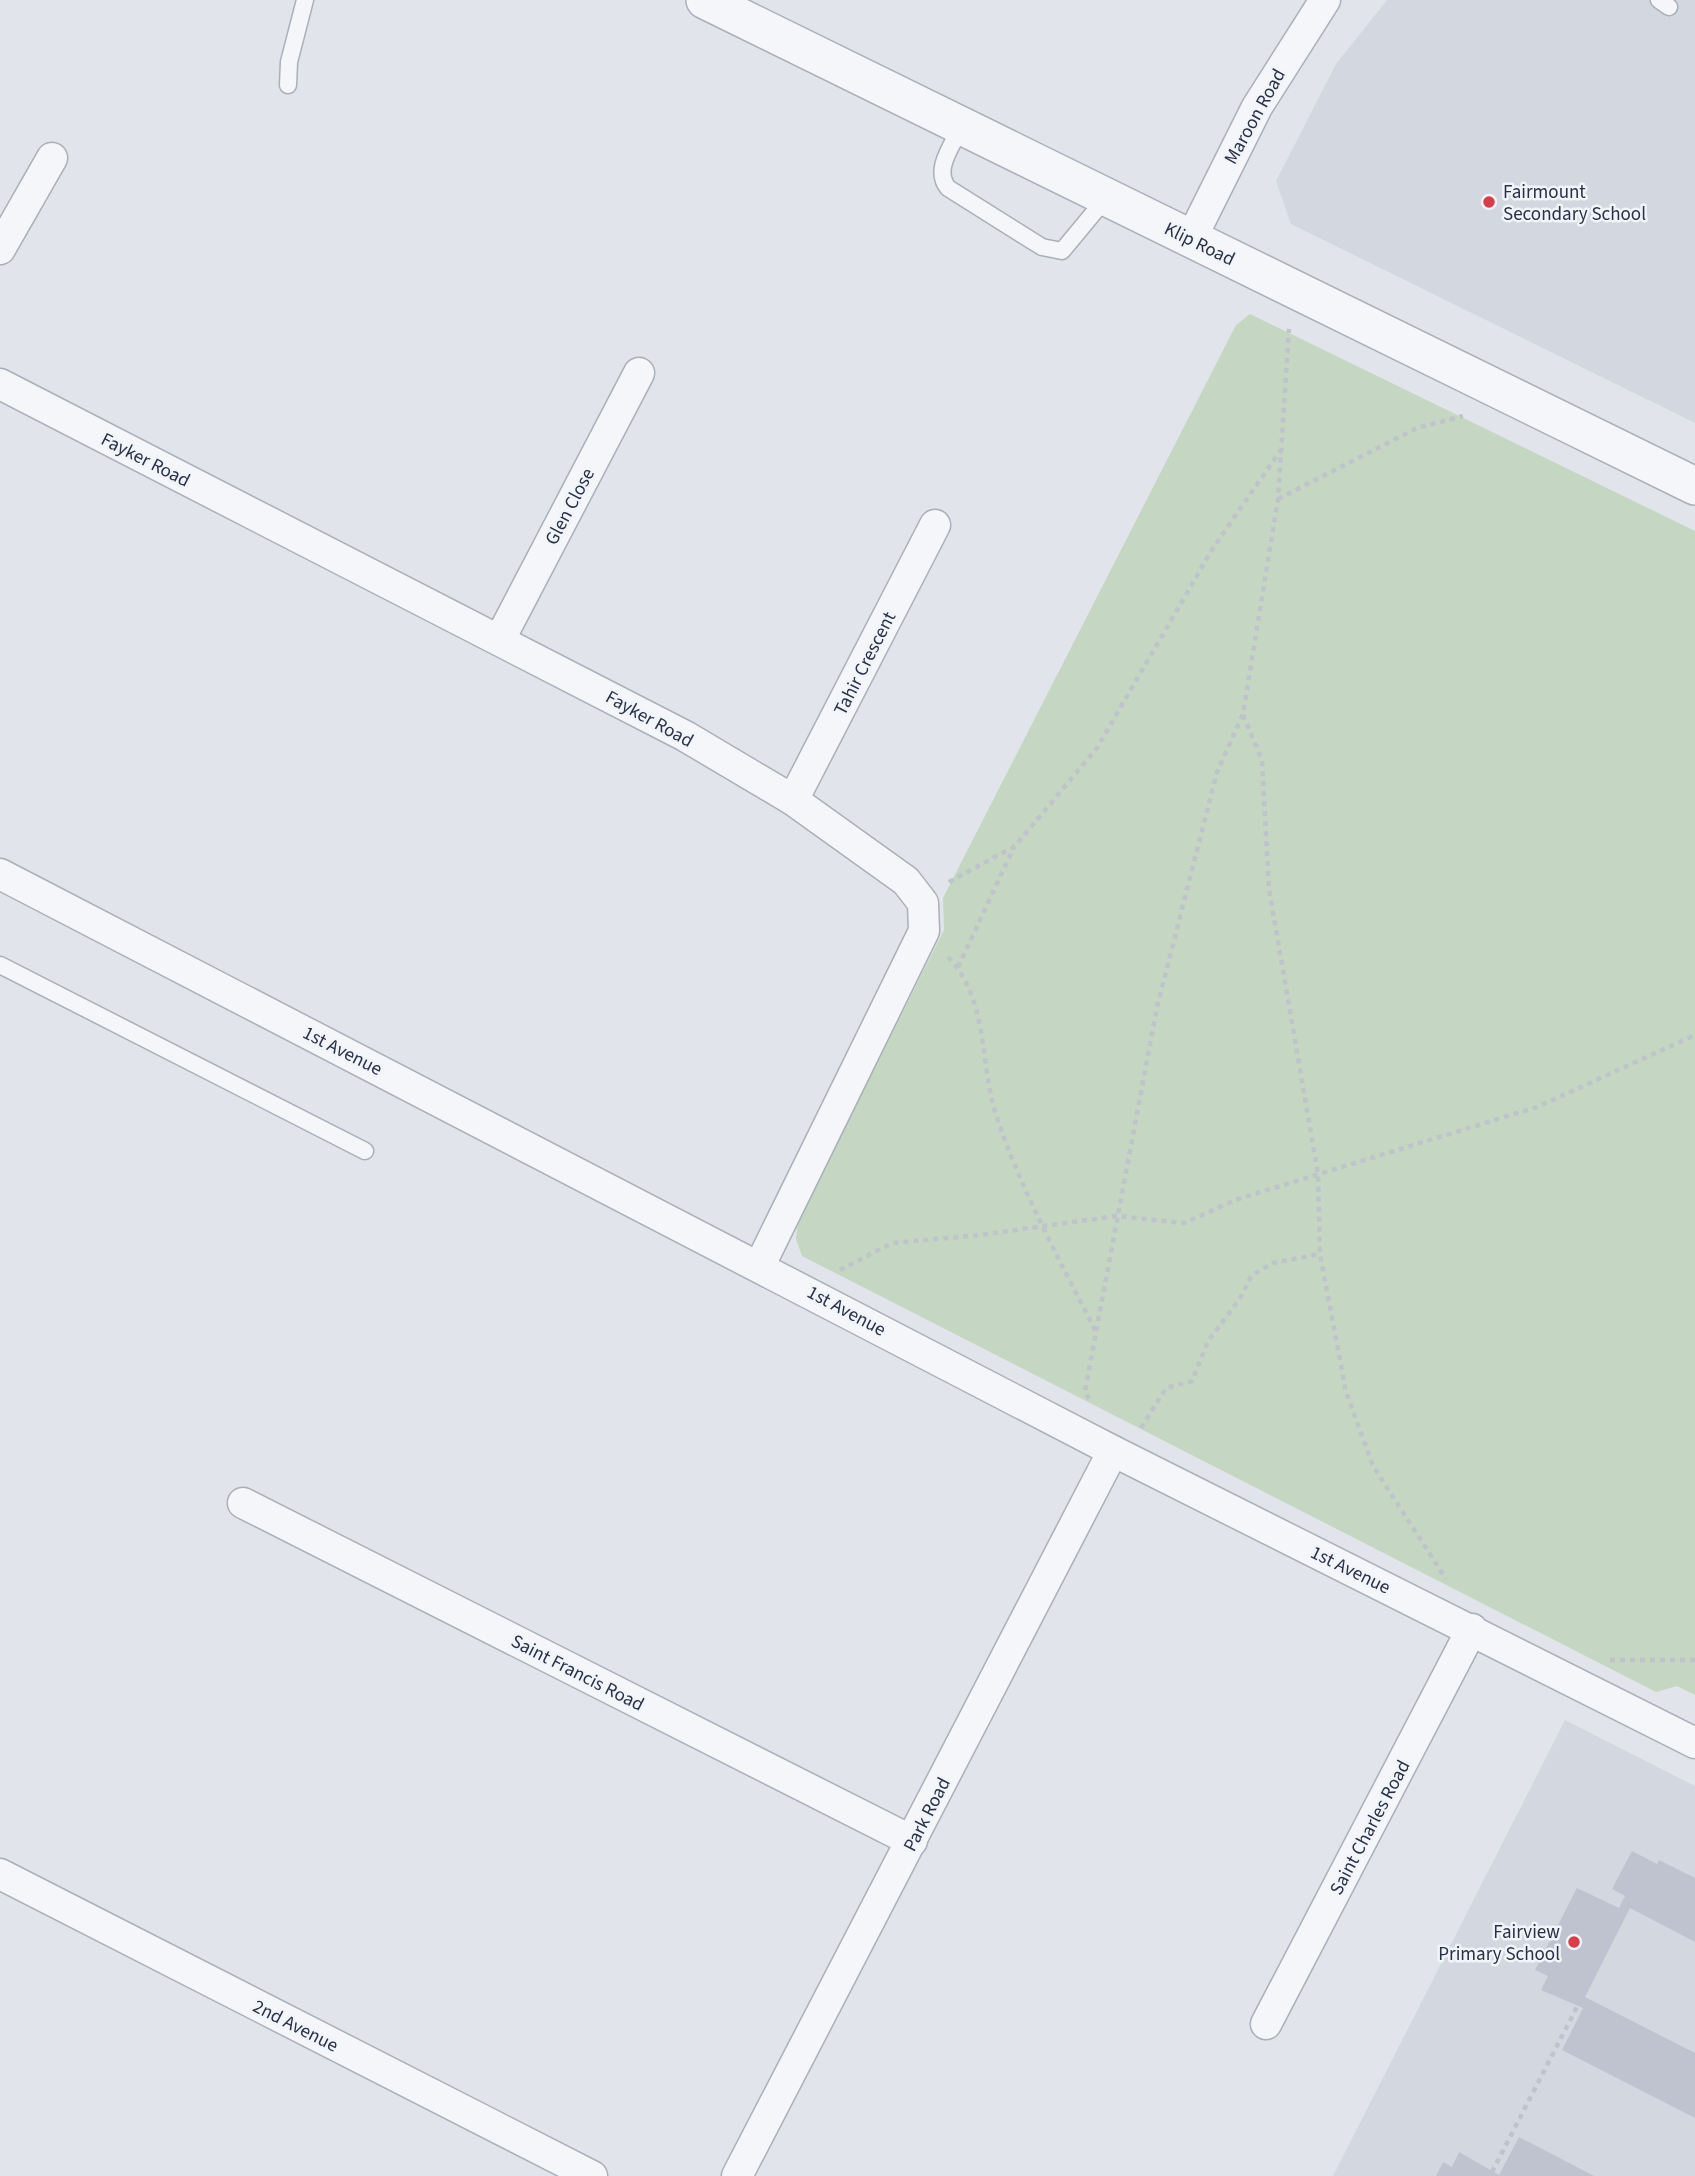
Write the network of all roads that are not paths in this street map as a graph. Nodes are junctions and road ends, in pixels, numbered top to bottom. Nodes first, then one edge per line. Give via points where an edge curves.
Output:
1 (305, 0) edge
2 (705, 0) edge
3 (1325, 0) edge
4 (288, 85) dead end
5 (961, 127) junction
6 (52, 158) dead end
7 (1106, 198) junction
8 (1192, 237) junction
9 (0, 249) edge
10 (639, 373) dead end
11 (0, 384) edge
12 (1695, 486) edge
13 (935, 525) dead end
14 (500, 639) junction
15 (793, 800) junction
16 (0, 874) edge
17 (0, 965) edge
18 (365, 1151) dead end
19 (760, 1265) junction
20 (1113, 1451) junction
21 (243, 1503) dead end
22 (1472, 1629) junction
23 (1695, 1743) edge
24 (912, 1841) junction
25 (0, 1874) edge
26 (1266, 2024) dead end
27 (592, 2176) edge
28 (737, 2176) edge

1 - 4 lane via 289,62
2 - 5 street, Klip Road
3 - 8 street, Maroon Road via 1257,107
5 - 7 street, Klip Road
5 - 7 lane via 941,171 942,180 1042,247 1062,251
6 - 9 street
7 - 8 street, Klip Road
8 - 12 street, Klip Road
10 - 14 street, Glen Close
11 - 14 street, Fayker Road
13 - 15 street, Tahir Crescent
14 - 15 street, Fayker Road via 637,709
15 - 19 street, Fayker Road via 905,881 923,917
16 - 19 street, 1st Avenue
17 - 18 lane
19 - 20 street, 1st Avenue
20 - 22 street, 1st Avenue
20 - 24 street, Park Road
21 - 24 street, Saint Francis Road
22 - 23 street, 1st Avenue
22 - 26 street, Saint Charles Road
24 - 28 street, Park Road
25 - 27 street, 2nd Avenue

